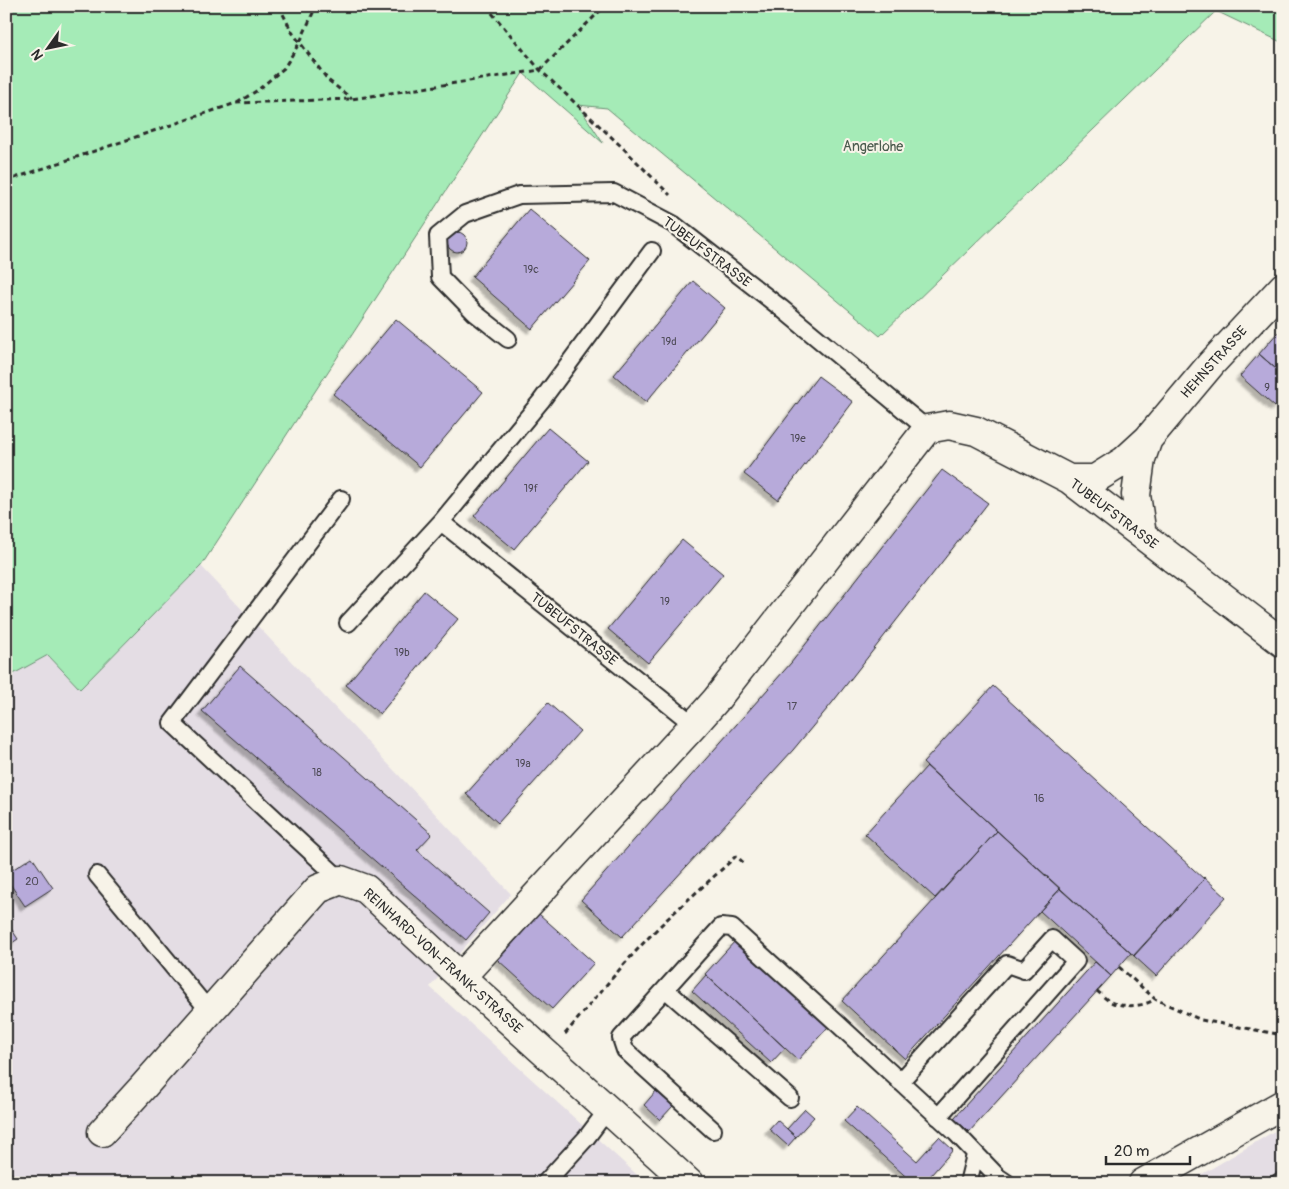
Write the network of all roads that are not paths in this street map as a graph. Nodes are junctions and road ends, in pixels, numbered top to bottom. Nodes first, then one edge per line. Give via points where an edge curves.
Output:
1 (652, 250) dead end
2 (1283, 287) edge
3 (508, 339) dead end
4 (927, 429) junction
5 (1148, 439) junction
6 (1069, 479) junction
7 (341, 499) dead end
8 (441, 522) junction
9 (1142, 535) junction
10 (348, 623) dead end
11 (1283, 643) edge
12 (694, 725) junction
13 (97, 875) dead end
14 (341, 880) junction
15 (461, 977) junction
16 (666, 989) junction
17 (210, 1012) junction
18 (900, 1082) junction
19 (790, 1098) dead end
20 (1283, 1104) edge
21 (608, 1109) junction
22 (938, 1117) junction
23 (713, 1130) dead end
24 (102, 1132) dead end
25 (976, 1154) junction
26 (1283, 1180) edge
27 (545, 1183) edge
28 (689, 1183) edge
29 (968, 1183) edge
30 (1007, 1183) edge
31 (1143, 1183) edge
32 (1278, 1183) edge

1 - 8 lane via 541,401
2 - 5 street, HEHNSTRASSE via 1211,364
3 - 4 lane, TUBEUFSTRASSE via 440,277 438,236 465,214 519,195 614,193 673,224
4 - 6 street, TUBEUFSTRASSE via 949,425 976,431
4 - 12 street
5 - 6 street, HEHNSTRASSE via 1124,461 1095,479
5 - 9 street, HEHNSTRASSE via 1141,459 1136,495
6 - 9 street, TUBEUFSTRASSE
7 - 14 lane via 172,723
8 - 10 lane
8 - 12 lane, TUBEUFSTRASSE
9 - 11 street, TUBEUFSTRASSE
12 - 15 street
13 - 17 lane
14 - 15 street, REINHARD-VON-FRANK-STRASSE via 366,889
14 - 17 street via 318,889
15 - 21 street, REINHARD-VON-FRANK-STRASSE
16 - 18 lane via 721,927 732,928
16 - 19 lane
16 - 23 lane via 621,1038 625,1050
17 - 24 street
18 - 22 lane
18 - 22 lane via 1006,964 1024,970 1052,938 1076,961
20 - 31 street
21 - 27 lane
21 - 28 street, REINHARD-VON-FRANK-STRASSE
22 - 25 lane
25 - 29 lane
25 - 30 lane
26 - 32 lane

